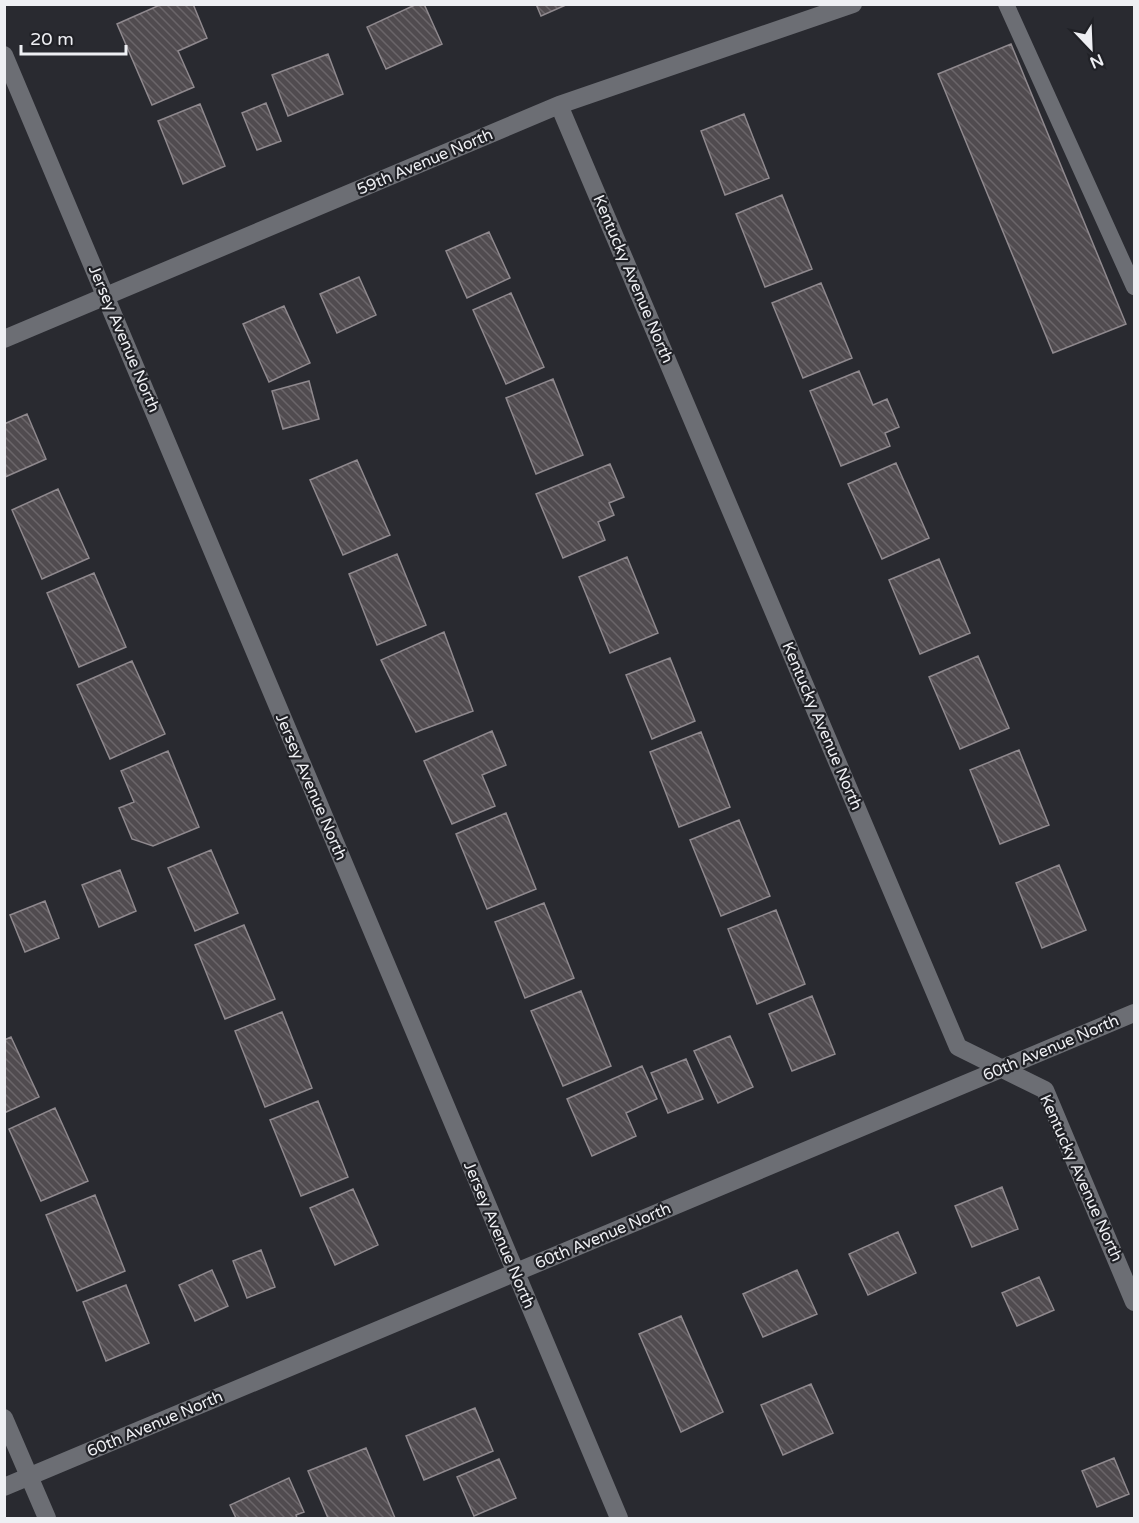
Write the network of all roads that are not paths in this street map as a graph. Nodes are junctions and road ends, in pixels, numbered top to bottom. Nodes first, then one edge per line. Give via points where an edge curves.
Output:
1 (853, 4) edge
2 (1006, 4) edge
3 (4, 55) edge
4 (559, 105) junction
5 (1134, 287) edge
6 (106, 296) junction
7 (4, 339) edge
8 (1134, 1013) edge
9 (1002, 1068) junction
10 (514, 1273) junction
11 (1134, 1302) edge
12 (4, 1418) edge
13 (29, 1476) junction
14 (4, 1487) edge
15 (47, 1518) edge
16 (619, 1518) edge

1 - 4 street, 59th Avenue North
2 - 5 lane
3 - 6 street, Jersey Avenue North
4 - 6 street, 59th Avenue North
4 - 9 street, Kentucky Avenue North via 958,1047
6 - 7 street, 59th Avenue North
6 - 10 street, Jersey Avenue North
8 - 9 street, 60th Avenue North
9 - 10 street, 60th Avenue North
9 - 11 street, Kentucky Avenue North via 1045,1090
10 - 13 street, 60th Avenue North
10 - 16 street, Jersey Avenue North
12 - 13 street
13 - 14 street, 60th Avenue North
13 - 15 street

